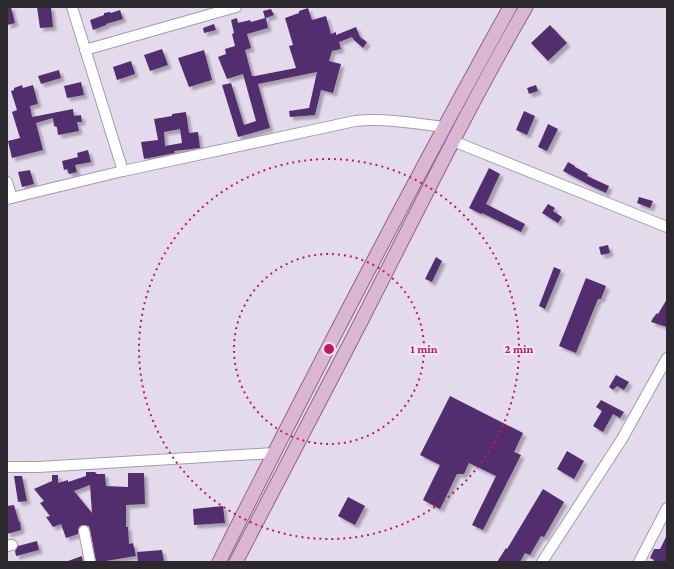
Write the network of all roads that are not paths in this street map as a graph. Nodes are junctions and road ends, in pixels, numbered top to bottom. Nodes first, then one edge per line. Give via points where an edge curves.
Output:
1 (72, 7) edge
2 (236, 7) edge
3 (510, 7) edge
4 (526, 7) edge
5 (85, 50) junction
6 (443, 127) junction
7 (453, 141) junction
8 (123, 171) junction
9 (7, 182) edge
10 (9, 198) edge
11 (667, 227) edge
12 (667, 358) edge
13 (274, 453) junction
14 (7, 467) edge
15 (667, 508) edge
16 (84, 531) dead end
17 (90, 562) edge
18 (219, 562) edge
19 (236, 562) edge
20 (542, 562) edge
21 (639, 562) edge

1 - 5 street
2 - 5 street
3 - 6 main road
4 - 7 main road
5 - 8 street
6 - 8 street via 406,122 356,121
6 - 13 main road
7 - 11 street
7 - 19 main road
8 - 10 street
9 - 10 street
12 - 20 street via 622,439
13 - 14 street
13 - 18 main road
15 - 21 street
16 - 17 street

